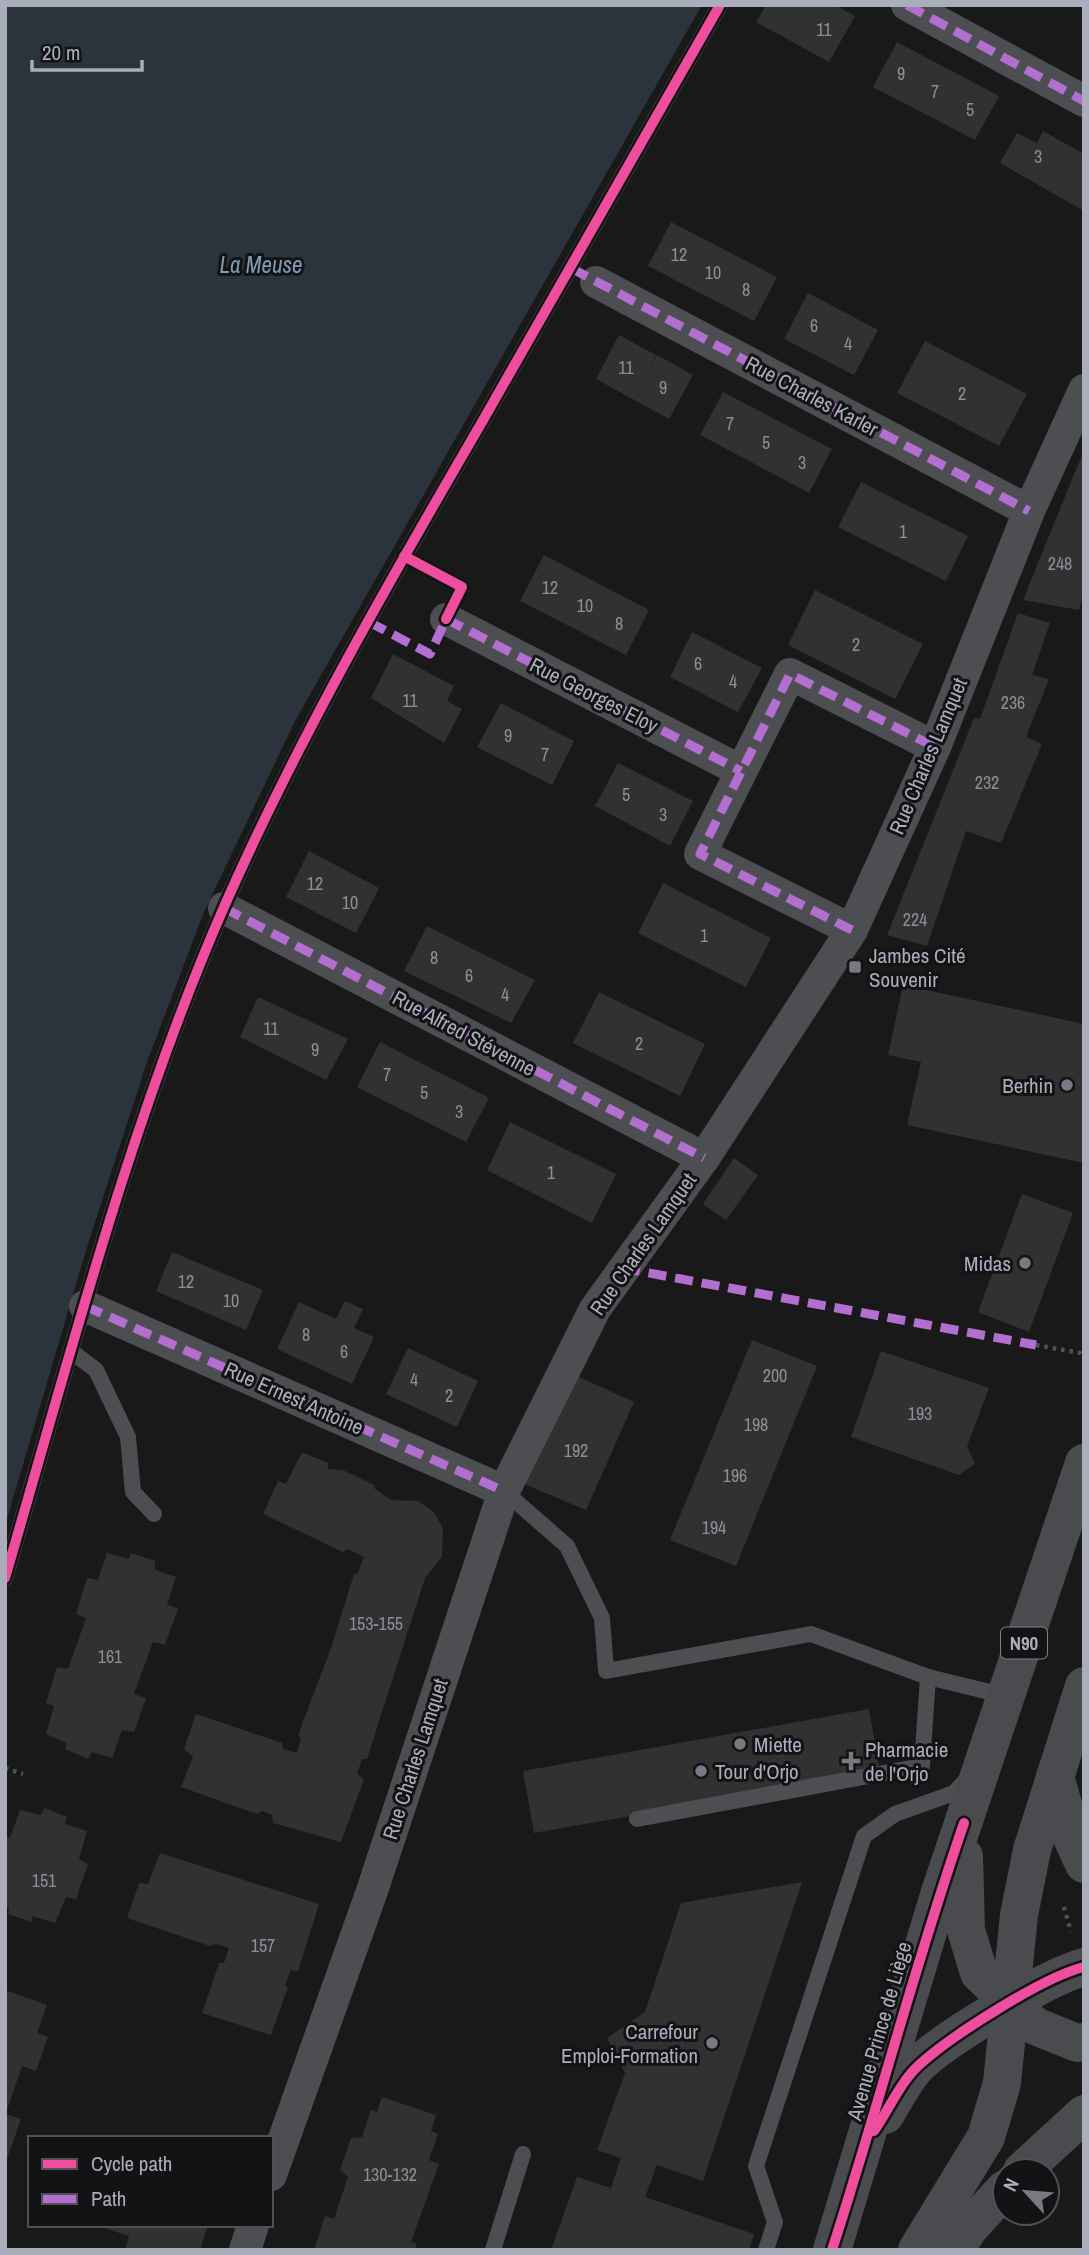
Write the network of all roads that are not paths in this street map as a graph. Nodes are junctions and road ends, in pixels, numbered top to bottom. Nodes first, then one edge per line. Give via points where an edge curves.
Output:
1 (720, 5) edge
2 (907, 5) edge
3 (1084, 101) edge
4 (596, 282) dead end
5 (1084, 390) edge
6 (1029, 511) junction
7 (446, 619) dead end
8 (935, 747) junction
9 (741, 771) junction
10 (224, 908) junction
11 (852, 930) junction
12 (704, 1158) junction
13 (85, 1306) junction
14 (72, 1352) junction
15 (1084, 1463) edge
16 (504, 1491) junction
17 (154, 1514) dead end
18 (5, 1578) edge
19 (928, 1677) junction
20 (1084, 1686) edge
21 (1006, 1696) junction
22 (984, 1761) junction
23 (1055, 1776) junction
24 (637, 1819) dead end
25 (964, 1823) junction
26 (1084, 1864) edge
27 (1079, 1955) edge
28 (1010, 2004) junction
29 (1084, 2042) edge
30 (1084, 2114) edge
31 (866, 2144) junction
32 (523, 2154) dead end
33 (1037, 2157) edge
34 (273, 2169) edge
35 (991, 2204) edge
36 (252, 2227) edge
37 (245, 2250) edge
38 (493, 2250) edge
39 (766, 2250) edge
40 (832, 2250) edge
41 (917, 2250) edge
42 (955, 2250) edge

1 - 10 lane via 404,556 292,763
2 - 3 street
4 - 6 street, Rue Charles Karler
5 - 6 street, Rue Charles Lamquet
6 - 8 street, Rue Charles Lamquet
7 - 9 street, Rue Georges Eloy
8 - 9 street via 790,674
8 - 11 street, Rue Charles Lamquet
9 - 11 street via 700,854
10 - 12 street, Rue Alfred Stévenne
10 - 13 lane via 159,1071
11 - 12 street, Rue Charles Lamquet
12 - 16 street, Rue Charles Lamquet via 595,1309
13 - 14 lane
13 - 16 street, Rue Ernest Antoine
14 - 17 lane via 96,1370 128,1437 133,1492
14 - 18 lane
15 - 21 main road, Avenue Prince de Liège / N90
16 - 19 lane via 567,1546 602,1618 606,1671 811,1634
16 - 34 street, Rue Charles Lamquet via 372,1891
19 - 21 lane
19 - 24 lane via 922,1766
20 - 23 main road
21 - 22 main road, Avenue Prince de Liège / N90
22 - 25 main road, Avenue Prince de Liège / N90
22 - 39 lane via 954,1793 895,1814 864,1836 756,2166 775,2222
23 - 26 main road
23 - 28 main road via 1032,1850 1019,1914
25 - 28 main road via 966,1930 979,1973
25 - 31 main road, Avenue Prince de Liège / N90
27 - 28 main road via 1064,1972
28 - 29 main road via 1035,2026
28 - 31 main road via 917,2066
28 - 41 main road via 1002,2083 986,2137
30 - 33 main road
31 - 40 main road, Avenue Prince de Liège
32 - 38 lane
35 - 42 main road
36 - 37 street

